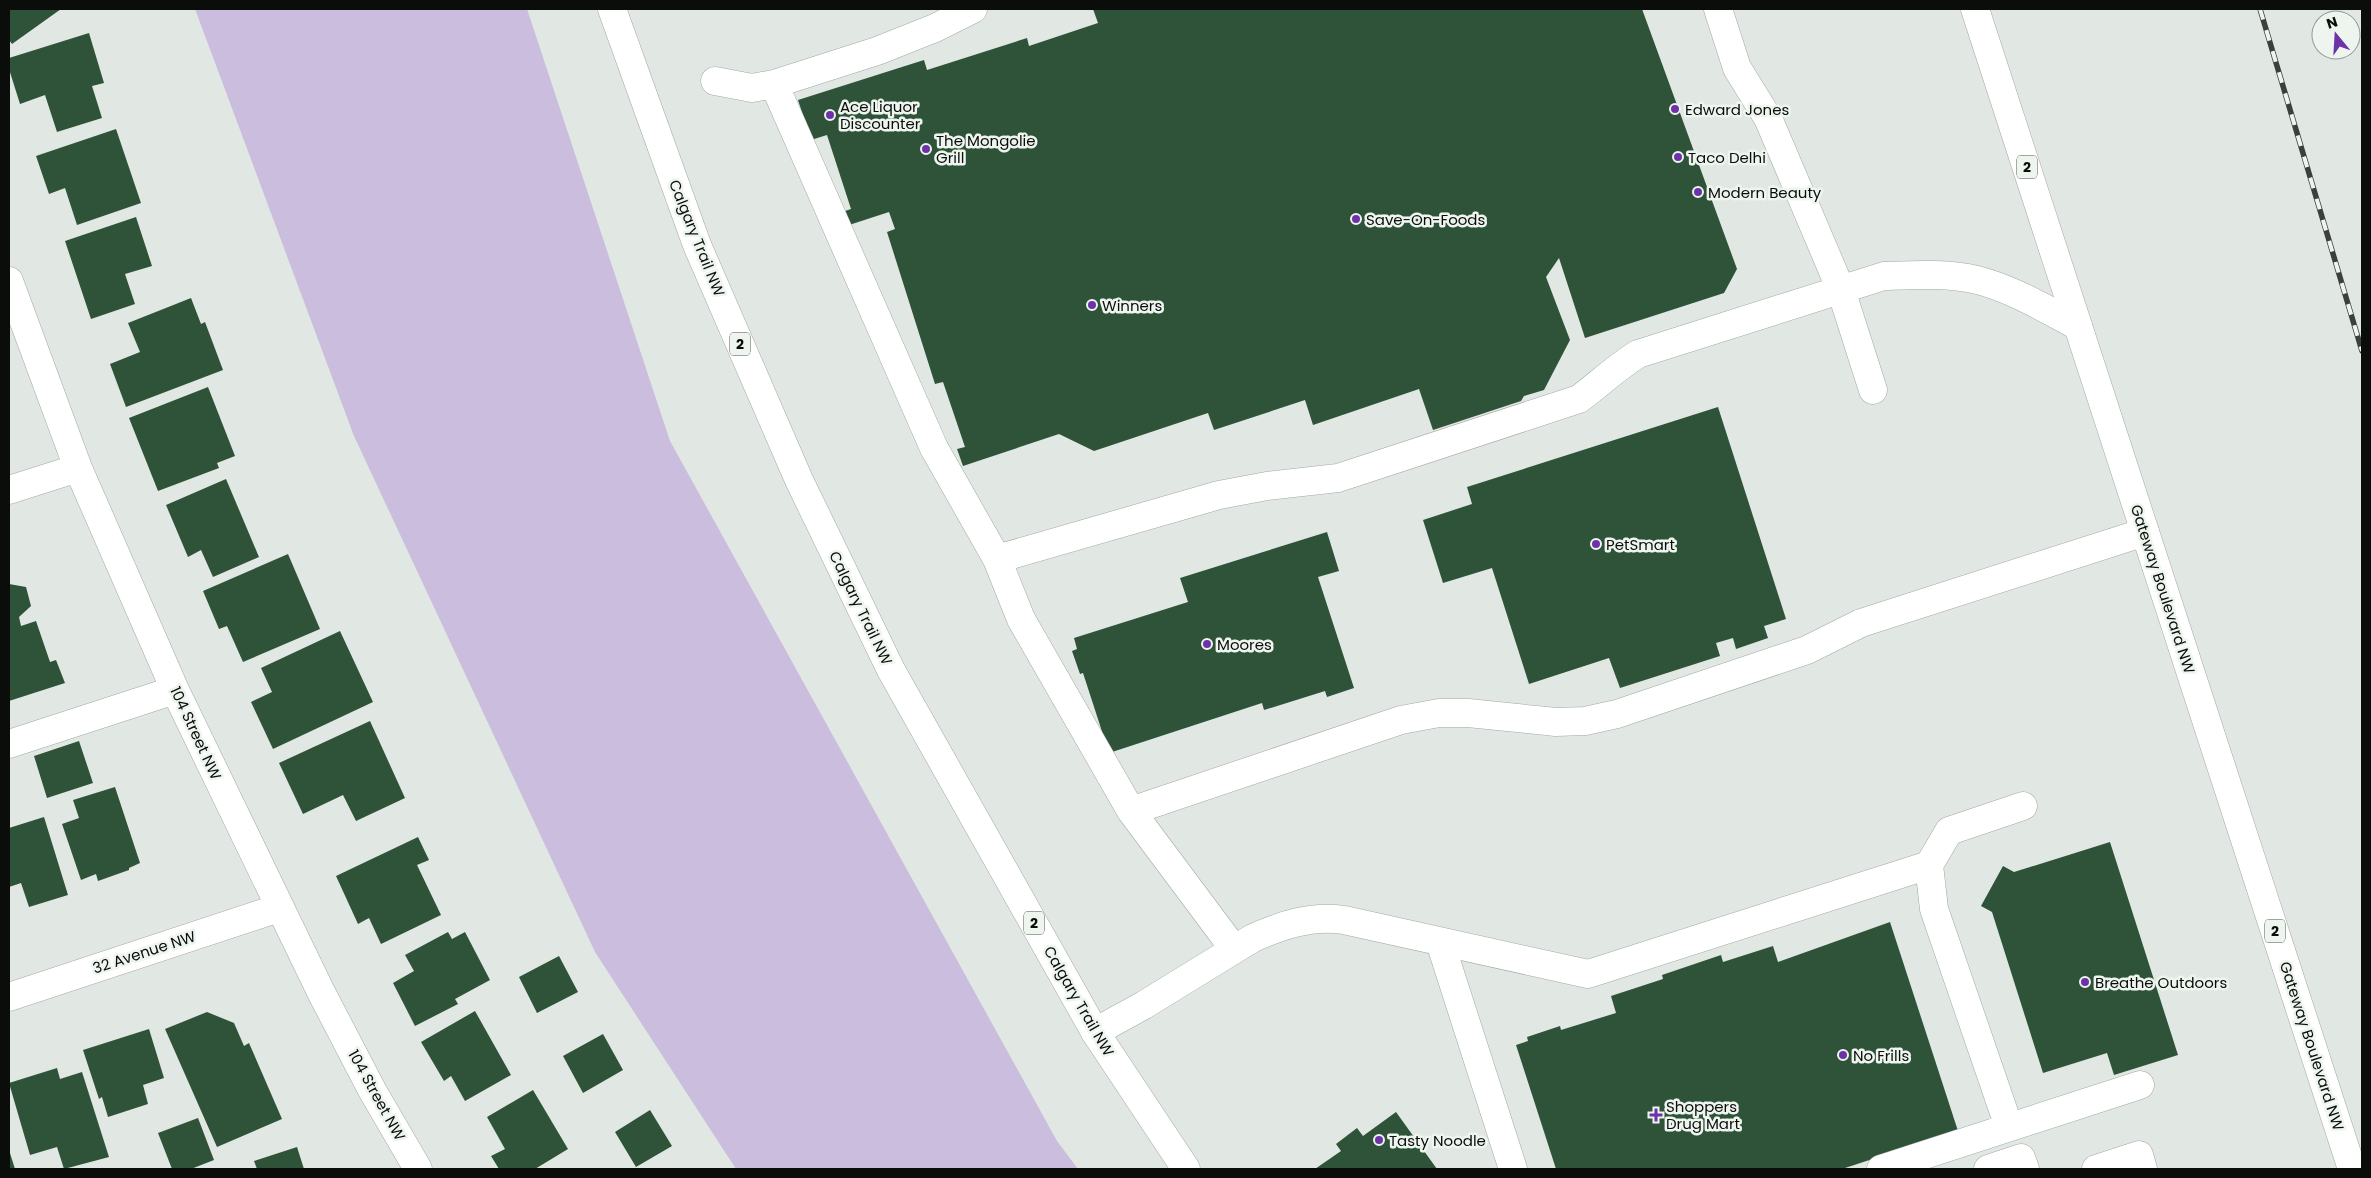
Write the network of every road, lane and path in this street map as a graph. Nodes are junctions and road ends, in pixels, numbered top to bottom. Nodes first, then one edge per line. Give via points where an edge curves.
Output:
1 (612, 9) edge
2 (973, 9) edge
3 (1718, 9) edge
4 (1975, 9) edge
5 (715, 81) dead end
6 (774, 84) junction
7 (9, 281) edge
8 (1841, 290) junction
9 (2078, 326) junction
10 (1873, 390) dead end
11 (78, 468) junction
12 (9, 490) edge
13 (2145, 532) junction
14 (997, 559) junction
15 (175, 690) junction
16 (9, 744) edge
17 (2023, 806) dead end
18 (1130, 811) junction
19 (1929, 865) junction
20 (279, 908) junction
21 (1440, 942) junction
22 (1234, 949) junction
23 (9, 996) edge
24 (1095, 1032) junction
25 (2140, 1085) dead end
26 (2008, 1127) junction
27 (418, 1169) edge
28 (1186, 1169) edge
29 (1513, 1169) edge
30 (1881, 1169) edge
31 (1988, 1169) edge
32 (2025, 1169) edge
33 (2096, 1169) edge
34 (2143, 1169) edge
35 (2352, 1169) edge

1 - 24 main road, Calgary Trail NW / 2 via 697,244 799,480 892,670
2 - 6 main road via 877,51
3 - 8 main road via 1737,68 1768,118
4 - 9 main road, Gateway Boulevard NW / 2
5 - 6 main road via 752,88
6 - 14 main road via 934,448
7 - 11 main road, 104 Street NW
8 - 9 main road via 1884,276 1915,274 1975,280 2007,290
8 - 10 main road
8 - 14 main road via 1638,354 1579,399 1347,476 1219,496
9 - 13 main road, Gateway Boulevard NW / 2
11 - 12 main road
11 - 15 main road, 104 Street NW
13 - 18 main road via 1861,623 1808,650 1617,714 1585,721 1556,722 1461,713 1438,713 1401,720
13 - 35 main road, Gateway Boulevard NW / 2
14 - 18 main road via 1021,619
15 - 16 main road
15 - 20 main road, 104 Street NW
17 - 19 main road via 1949,830
18 - 22 main road
19 - 21 main road via 1588,974
19 - 26 main road via 1934,909
20 - 23 main road, 32 Avenue NW
20 - 27 main road, 104 Street NW via 368,1082
21 - 22 main road via 1328,918 1270,930
21 - 29 main road
22 - 24 main road
24 - 28 main road, Calgary Trail NW / 2
25 - 26 main road
26 - 30 main road
31 - 32 main road via 2021,1158
33 - 34 main road via 2139,1155

